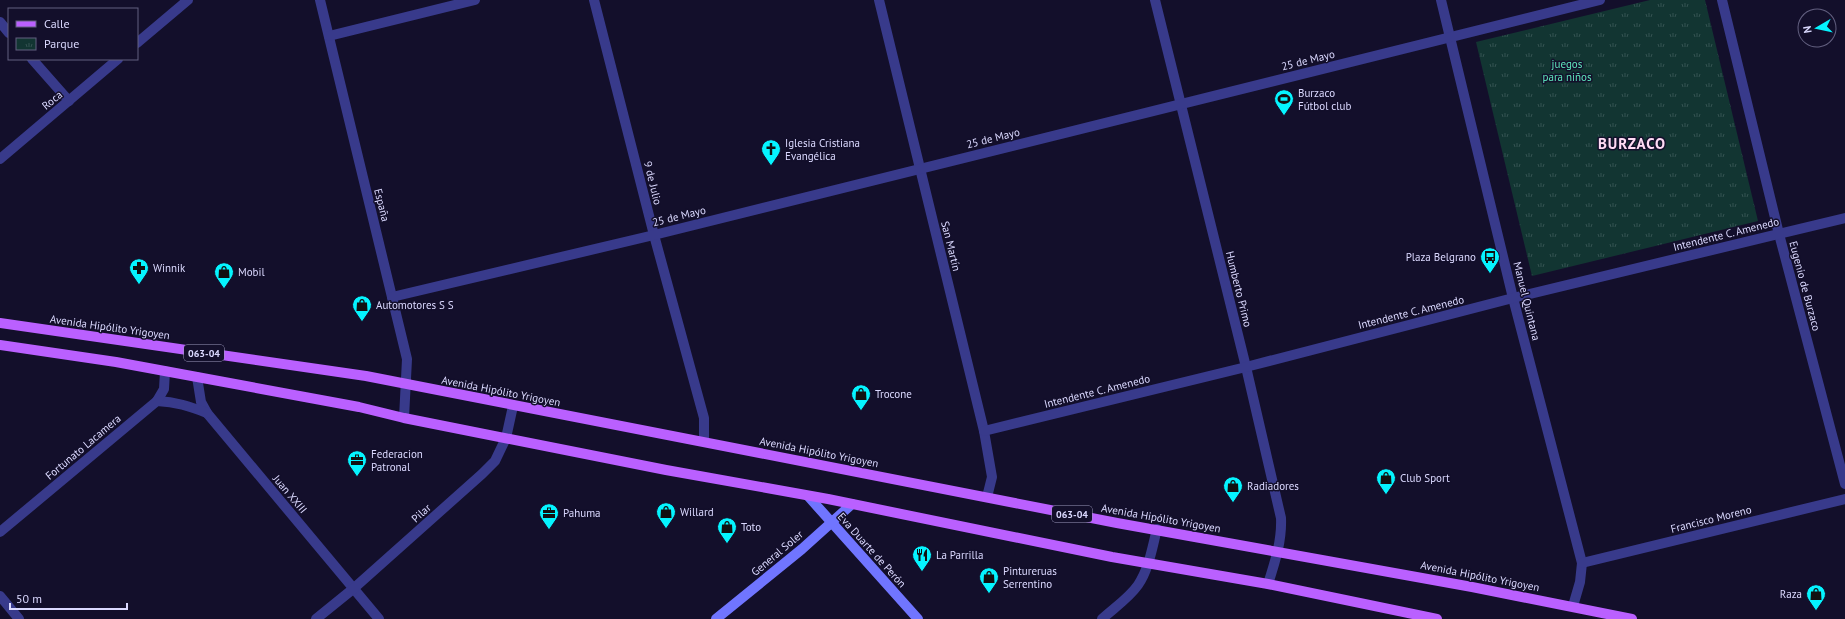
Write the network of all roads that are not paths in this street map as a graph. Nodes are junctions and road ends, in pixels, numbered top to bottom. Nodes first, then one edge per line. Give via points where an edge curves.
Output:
1 (188, 0) edge
2 (320, 0) edge
3 (475, 0) edge
4 (594, 0) edge
5 (879, 0) edge
6 (1154, 0) edge
7 (1441, 0) edge
8 (1600, 0) edge
9 (1722, 0) edge
10 (0, 22) edge
11 (8, 32) edge
12 (329, 36) junction
13 (1451, 38) junction
14 (138, 42) edge
15 (33, 60) edge
16 (117, 60) edge
17 (69, 101) junction
18 (1180, 104) junction
19 (0, 159) edge
20 (920, 168) junction
21 (1845, 218) edge
22 (1779, 234) junction
23 (654, 235) junction
24 (392, 297) junction
25 (1514, 298) junction
26 (0, 323) edge
27 (0, 346) edge
28 (1246, 367) junction
29 (165, 371) junction
30 (197, 377) junction
31 (407, 384) junction
32 (157, 401) junction
33 (513, 406) junction
34 (206, 413) junction
35 (404, 418) junction
36 (984, 431) junction
37 (506, 438) junction
38 (704, 441) junction
39 (1845, 484) edge
40 (808, 496) junction
41 (987, 497) junction
42 (1845, 499) edge
43 (852, 504) junction
44 (831, 522) junction
45 (1157, 529) junction
46 (0, 532) edge
47 (1279, 551) junction
48 (1582, 563) junction
49 (1149, 564) junction
50 (1268, 584) junction
51 (353, 589) junction
52 (0, 596) edge
53 (1573, 606) junction
54 (19, 619) edge
55 (316, 619) edge
56 (379, 619) edge
57 (716, 619) edge
58 (918, 619) edge
59 (1102, 619) edge
60 (1437, 619) edge
61 (1632, 619) edge

1 - 14 street
2 - 12 street, España
3 - 12 street
4 - 23 street, 9 de Julio
5 - 20 street, San Martín
6 - 18 street, Humberto Primo
7 - 13 street, Manuel Quintana
8 - 13 street, 25 de Mayo
9 - 22 street, Eugenio de Burzaco
10 - 11 street
12 - 24 street, España
13 - 18 street, 25 de Mayo
13 - 25 street, Manuel Quintana
15 - 17 street
16 - 17 street, Roca
17 - 19 street, Roca
18 - 20 street, 25 de Mayo
18 - 28 street, Humberto Primo
20 - 23 street, 25 de Mayo
20 - 36 street, San Martín
21 - 22 street, Intendente C. Amenedo
22 - 25 street, Intendente C. Amenedo
22 - 39 street, Eugenio de Burzaco
23 - 24 street, 25 de Mayo
23 - 38 street, 9 de Julio via 704,418
24 - 31 street, España via 407,359
25 - 28 street, Intendente C. Amenedo
25 - 48 street, Manuel Quintana
26 - 31 main road, Avenida Hipólito Yrigoyen / 063-04
27 - 29 main road, 063-04
28 - 36 street, Intendente C. Amenedo
28 - 47 street, Humberto Primo via 1281,518
29 - 30 main road, 063-04
29 - 32 street, Fortunato Lacamera via 164,389
30 - 34 street, Juan XXIII via 201,402
30 - 35 main road, 063-04 via 359,407
31 - 33 main road, Avenida Hipólito Yrigoyen / 063-04
31 - 35 street, España
32 - 34 street via 185,404
32 - 46 street, Fortunato Lacamera
33 - 37 street, Pilar
33 - 38 main road, Avenida Hipólito Yrigoyen / 063-04
34 - 51 street, Juan XXIII
35 - 37 main road, 063-04
36 - 41 street, San Martín via 992,477
37 - 40 main road, 063-04
37 - 51 street, Pilar via 495,460 482,474
38 - 41 main road, Avenida Hipólito Yrigoyen / 063-04
40 - 43 main road, 063-04
40 - 44 street, Eva Duarte de Perón
41 - 45 main road, Avenida Hipólito Yrigoyen / 063-04
42 - 48 street, Francisco Moreno
43 - 44 street, General Soler
43 - 49 main road, 063-04
44 - 57 street, General Soler
44 - 58 street, Eva Duarte de Perón
45 - 47 main road, Avenida Hipólito Yrigoyen / 063-04
45 - 49 street
47 - 50 street, Humberto Primo
47 - 53 main road, Avenida Hipólito Yrigoyen / 063-04
48 - 53 street, Manuel Quintana
49 - 50 main road, 063-04
49 - 59 street via 1134,590
50 - 60 main road, 063-04
51 - 55 street, Pilar
51 - 56 street, Juan XXIII
52 - 54 street
53 - 61 main road, Avenida Hipólito Yrigoyen / 063-04

